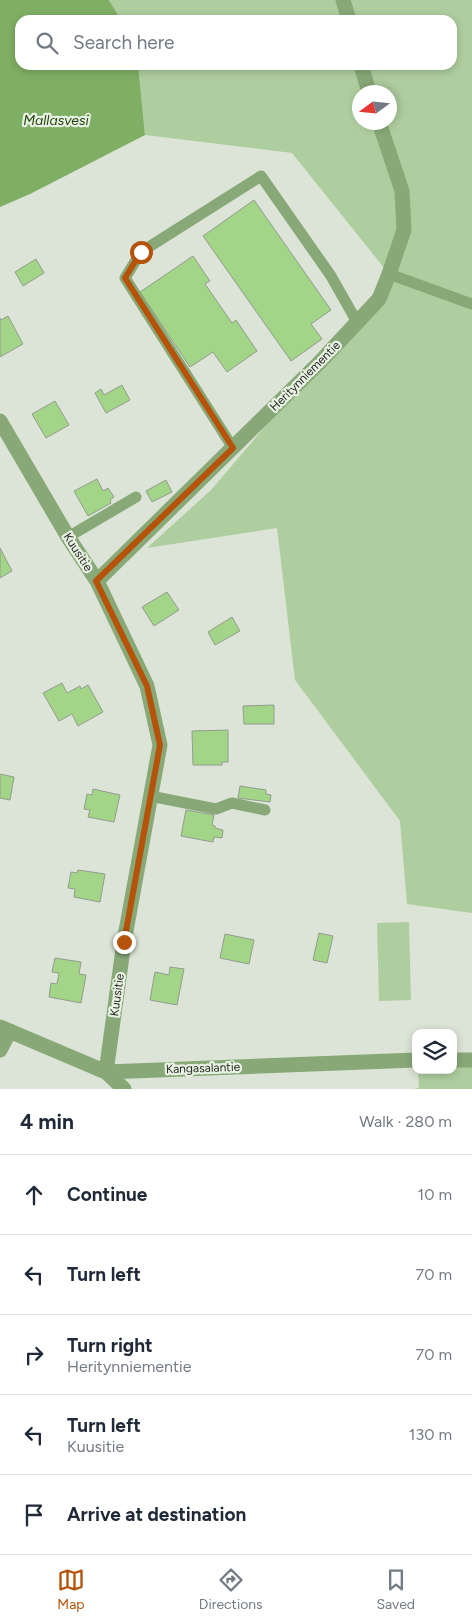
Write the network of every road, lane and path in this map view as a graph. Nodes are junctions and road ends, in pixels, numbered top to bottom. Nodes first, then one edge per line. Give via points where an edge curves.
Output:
1 (343, 0) edge
2 (347, 15) edge
3 (362, 70) edge
4 (367, 85) edge
5 (382, 130) edge
6 (389, 274) junction
7 (472, 304) edge
8 (357, 322) junction
9 (0, 421) edge
10 (233, 448) junction
11 (136, 497) dead end
12 (68, 536) junction
13 (96, 581) junction
14 (150, 796) junction
15 (265, 810) dead end
16 (5, 1029) edge
17 (0, 1050) edge
18 (412, 1060) edge
19 (457, 1060) edge
20 (472, 1060) edge
21 (106, 1072) junction
22 (124, 1089) edge

1 - 2 street
3 - 4 street
5 - 6 street, Heritynniementie via 402,191 404,230
6 - 7 lane
6 - 8 street, Heritynniementie via 379,299
8 - 10 street, Heritynniementie
8 - 10 lane via 331,276 261,176 141,252 125,278
9 - 12 street, Kuusitie
10 - 13 street, Heritynniementie
11 - 12 lane
12 - 13 street, Kuusitie
13 - 14 street, Kuusitie via 147,686 160,745
14 - 15 lane via 216,809 232,803
14 - 21 street, Kuusitie via 124,942
16 - 17 street
16 - 21 street, Kangasalantie
18 - 21 street, Kangasalantie
19 - 20 street
21 - 22 street

